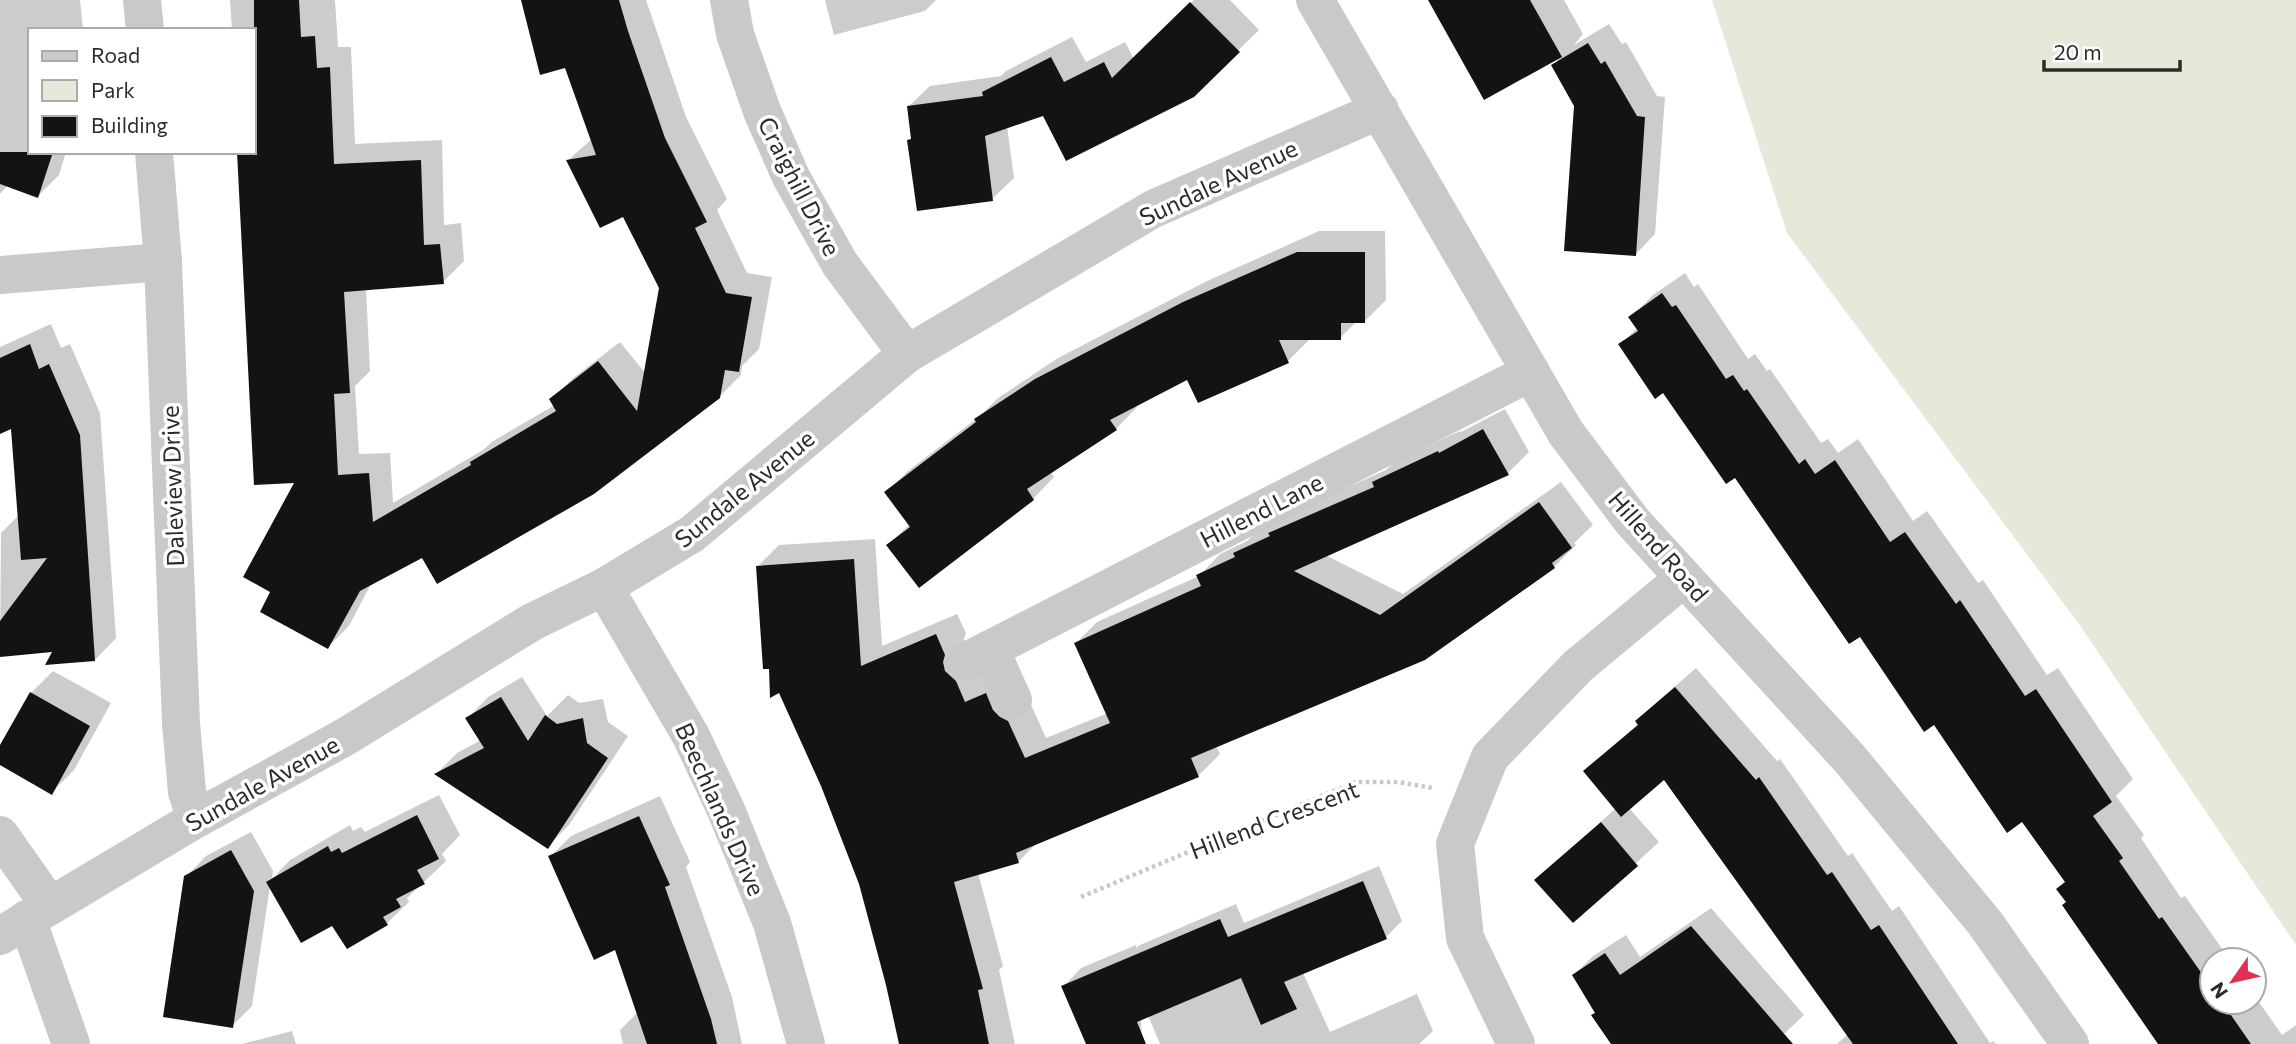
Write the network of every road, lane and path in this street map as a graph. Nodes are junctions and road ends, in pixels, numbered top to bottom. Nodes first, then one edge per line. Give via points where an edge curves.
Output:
1 (142, 0) edge
2 (729, 0) edge
3 (1315, 0) edge
4 (145, 28) edge
5 (1380, 110) junction
6 (154, 154) edge
7 (163, 262) junction
8 (0, 275) edge
9 (907, 354) junction
10 (1531, 372) junction
11 (1684, 578) junction
12 (604, 587) junction
13 (1013, 700) dead end
14 (1474, 799) junction
15 (196, 820) junction
16 (0, 835) edge
17 (1080, 897) dead end
18 (26, 920) edge
19 (1508, 1041) edge
20 (71, 1044) edge
21 (806, 1044) edge
22 (2070, 1044) edge

1 - 4 street
2 - 9 street, Craighill Drive via 762,111 792,177 840,264
3 - 5 street, Hillend Road
5 - 9 street, Sundale Avenue via 1153,209
5 - 10 street, Hillend Road
6 - 7 street, Daleview Drive
7 - 8 street
7 - 15 street, Daleview Drive via 181,723 187,792
9 - 12 street, Sundale Avenue via 692,534
10 - 11 street, Hillend Road via 1566,433 1633,522
10 - 13 street, Hillend Lane via 978,656
11 - 14 street via 1578,666 1490,757
11 - 22 street, Hillend Road via 1849,758 1985,923
12 - 15 street, Sundale Avenue via 532,622 345,737
12 - 21 street, Beechlands Drive via 691,736 726,810 772,922
14 - 17 path, Hillend Crescent via 1398,782 1355,782
14 - 19 street via 1455,844 1465,938
15 - 18 street, Sundale Avenue
16 - 18 street
18 - 20 street

